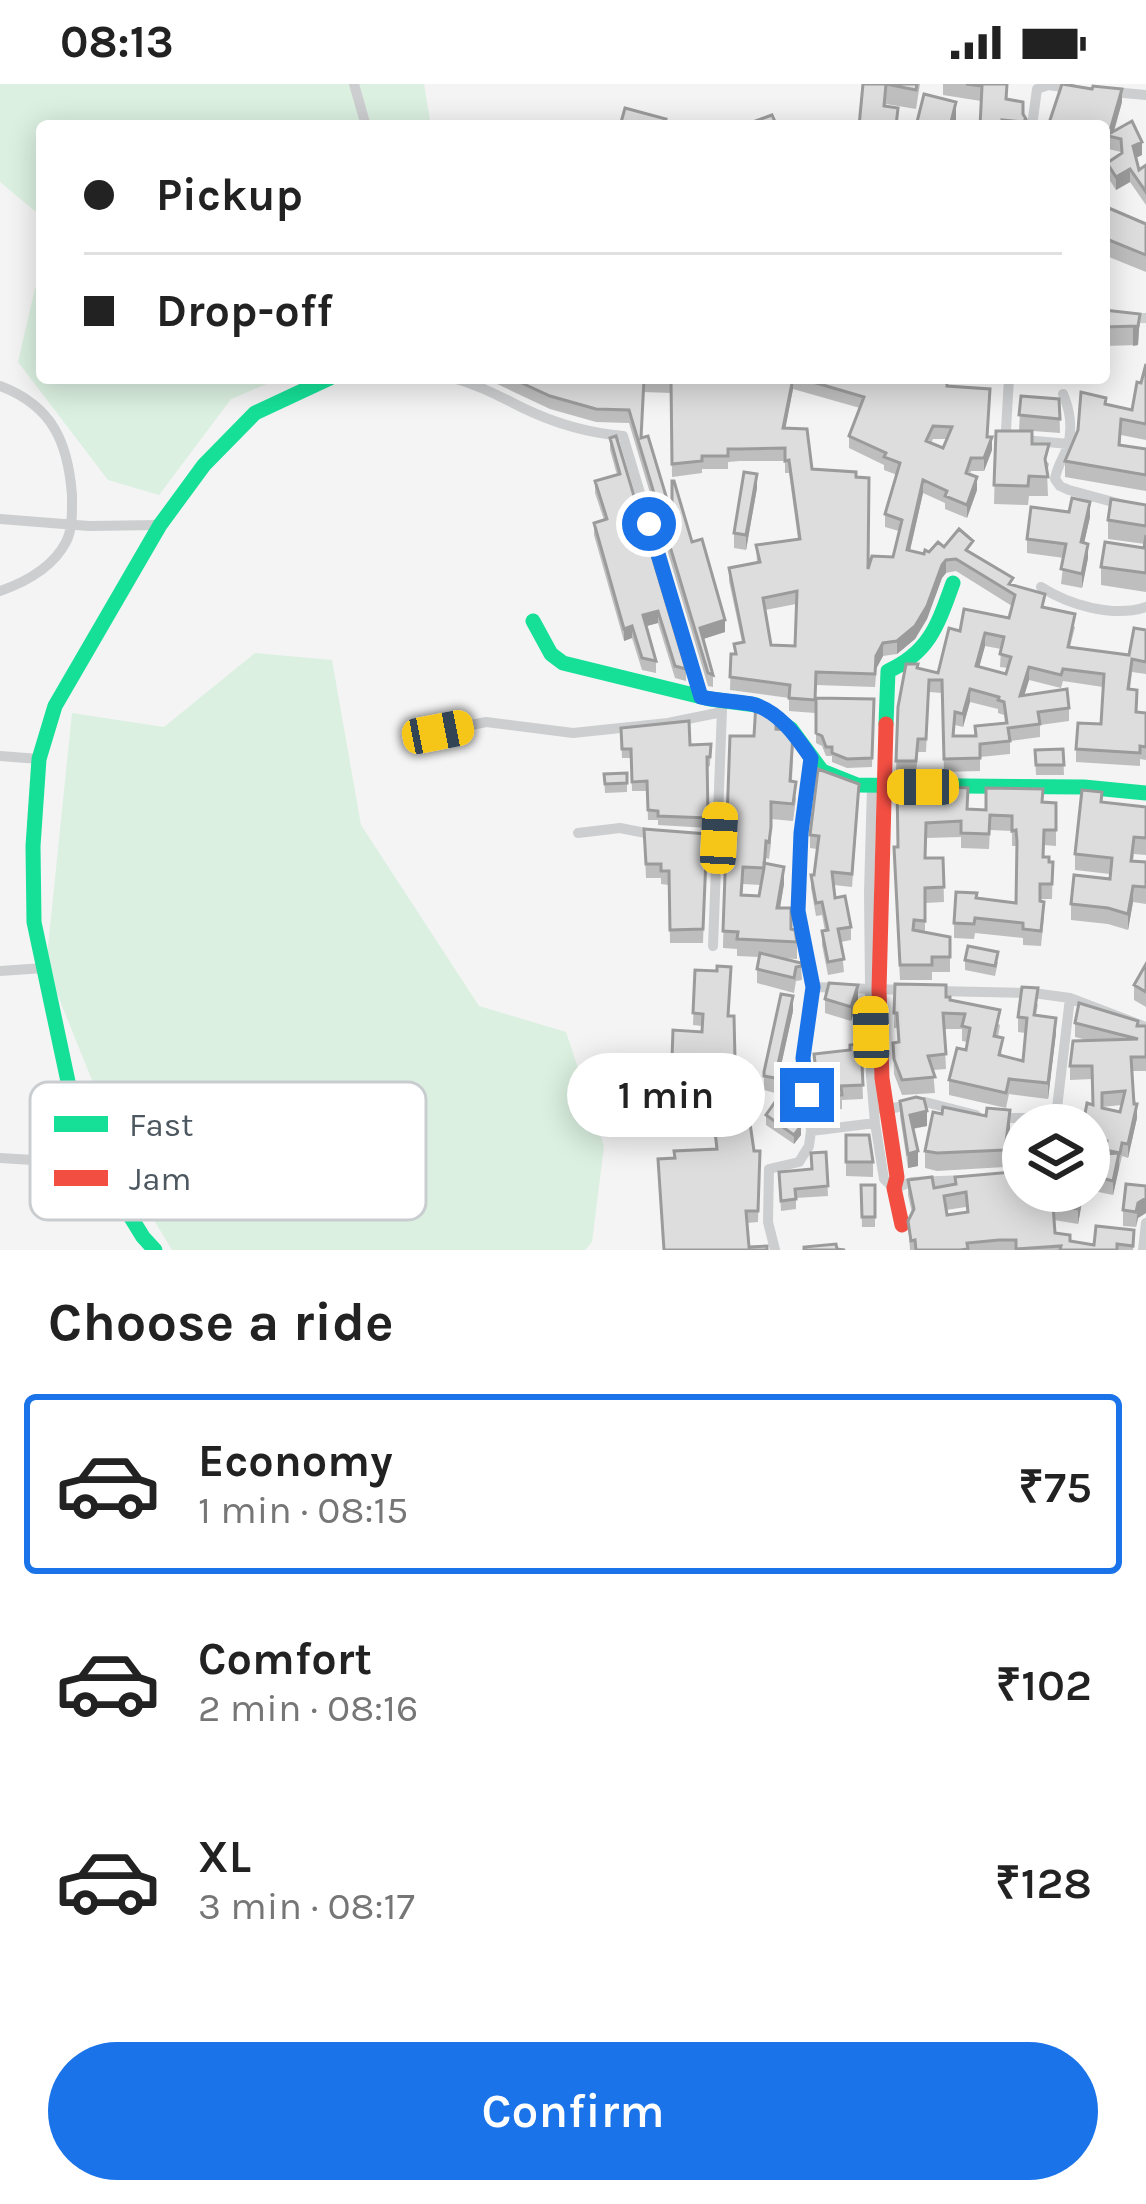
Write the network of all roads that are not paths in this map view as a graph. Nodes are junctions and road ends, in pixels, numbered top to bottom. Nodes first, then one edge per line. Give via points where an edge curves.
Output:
1 (354, 84) edge
2 (1088, 89) edge
3 (1107, 92) edge
4 (1146, 95) edge
5 (364, 120) edge
6 (1033, 120) edge
7 (1146, 318) edge
8 (1110, 319) edge
9 (317, 384) edge
10 (486, 384) edge
11 (1009, 384) edge
12 (0, 386) edge
13 (1063, 394) dead end
14 (1069, 444) junction
15 (1146, 511) edge
16 (0, 519) edge
17 (71, 525) junction
18 (160, 525) junction
19 (953, 583) dead end
20 (1041, 587) edge
21 (0, 591) edge
22 (1146, 607) edge
23 (533, 621) dead end
24 (701, 697) junction
25 (723, 706) junction
26 (438, 732) dead end
27 (0, 756) edge
28 (811, 758) junction
29 (39, 760) junction
30 (877, 787) junction
31 (1146, 793) edge
32 (578, 832) dead end
33 (668, 837) edge
34 (702, 838) edge
35 (719, 838) junction
36 (713, 946) dead end
37 (44, 968) junction
38 (0, 971) edge
39 (813, 987) junction
40 (875, 989) junction
41 (1070, 998) junction
42 (1146, 1027) edge
43 (68, 1082) edge
44 (1058, 1104) edge
45 (879, 1115) junction
46 (1002, 1118) edge
47 (812, 1131) junction
48 (0, 1158) edge
49 (30, 1160) edge
50 (978, 1180) edge
51 (894, 1188) junction
52 (133, 1220) edge
53 (1146, 1223) edge
54 (902, 1225) dead end
55 (155, 1250) edge
56 (776, 1250) edge
57 (1144, 1250) edge

1 - 5 street
2 - 6 street via 1037,89
3 - 4 street
7 - 8 street
9 - 18 street via 255,413
10 - 24 street via 526,409 623,436
11 - 14 street via 1012,439
12 - 17 street via 56,427 68,458
13 - 14 street
14 - 15 street via 1057,467 1060,486
16 - 17 street
17 - 18 street
17 - 21 street via 41,571
18 - 29 street via 55,706
19 - 30 street via 931,639 916,658 888,671
20 - 22 street via 1103,610
23 - 24 street via 563,663
24 - 25 street
25 - 26 street via 668,723 573,733 487,722
25 - 28 street via 772,713
25 - 35 street
27 - 29 street
28 - 30 street via 840,779
28 - 39 street via 798,911
29 - 37 street via 32,846
30 - 31 street
30 - 40 street
32 - 33 street via 620,828
34 - 35 street
35 - 36 street
37 - 38 street
37 - 43 street
39 - 40 street
39 - 47 street via 803,1058
40 - 41 street
40 - 45 street
41 - 42 street
41 - 44 street
45 - 46 street via 916,1102
45 - 47 street
45 - 51 street
47 - 56 street via 799,1162 769,1169
48 - 49 street
50 - 51 street
51 - 54 street
52 - 55 street
53 - 57 street

